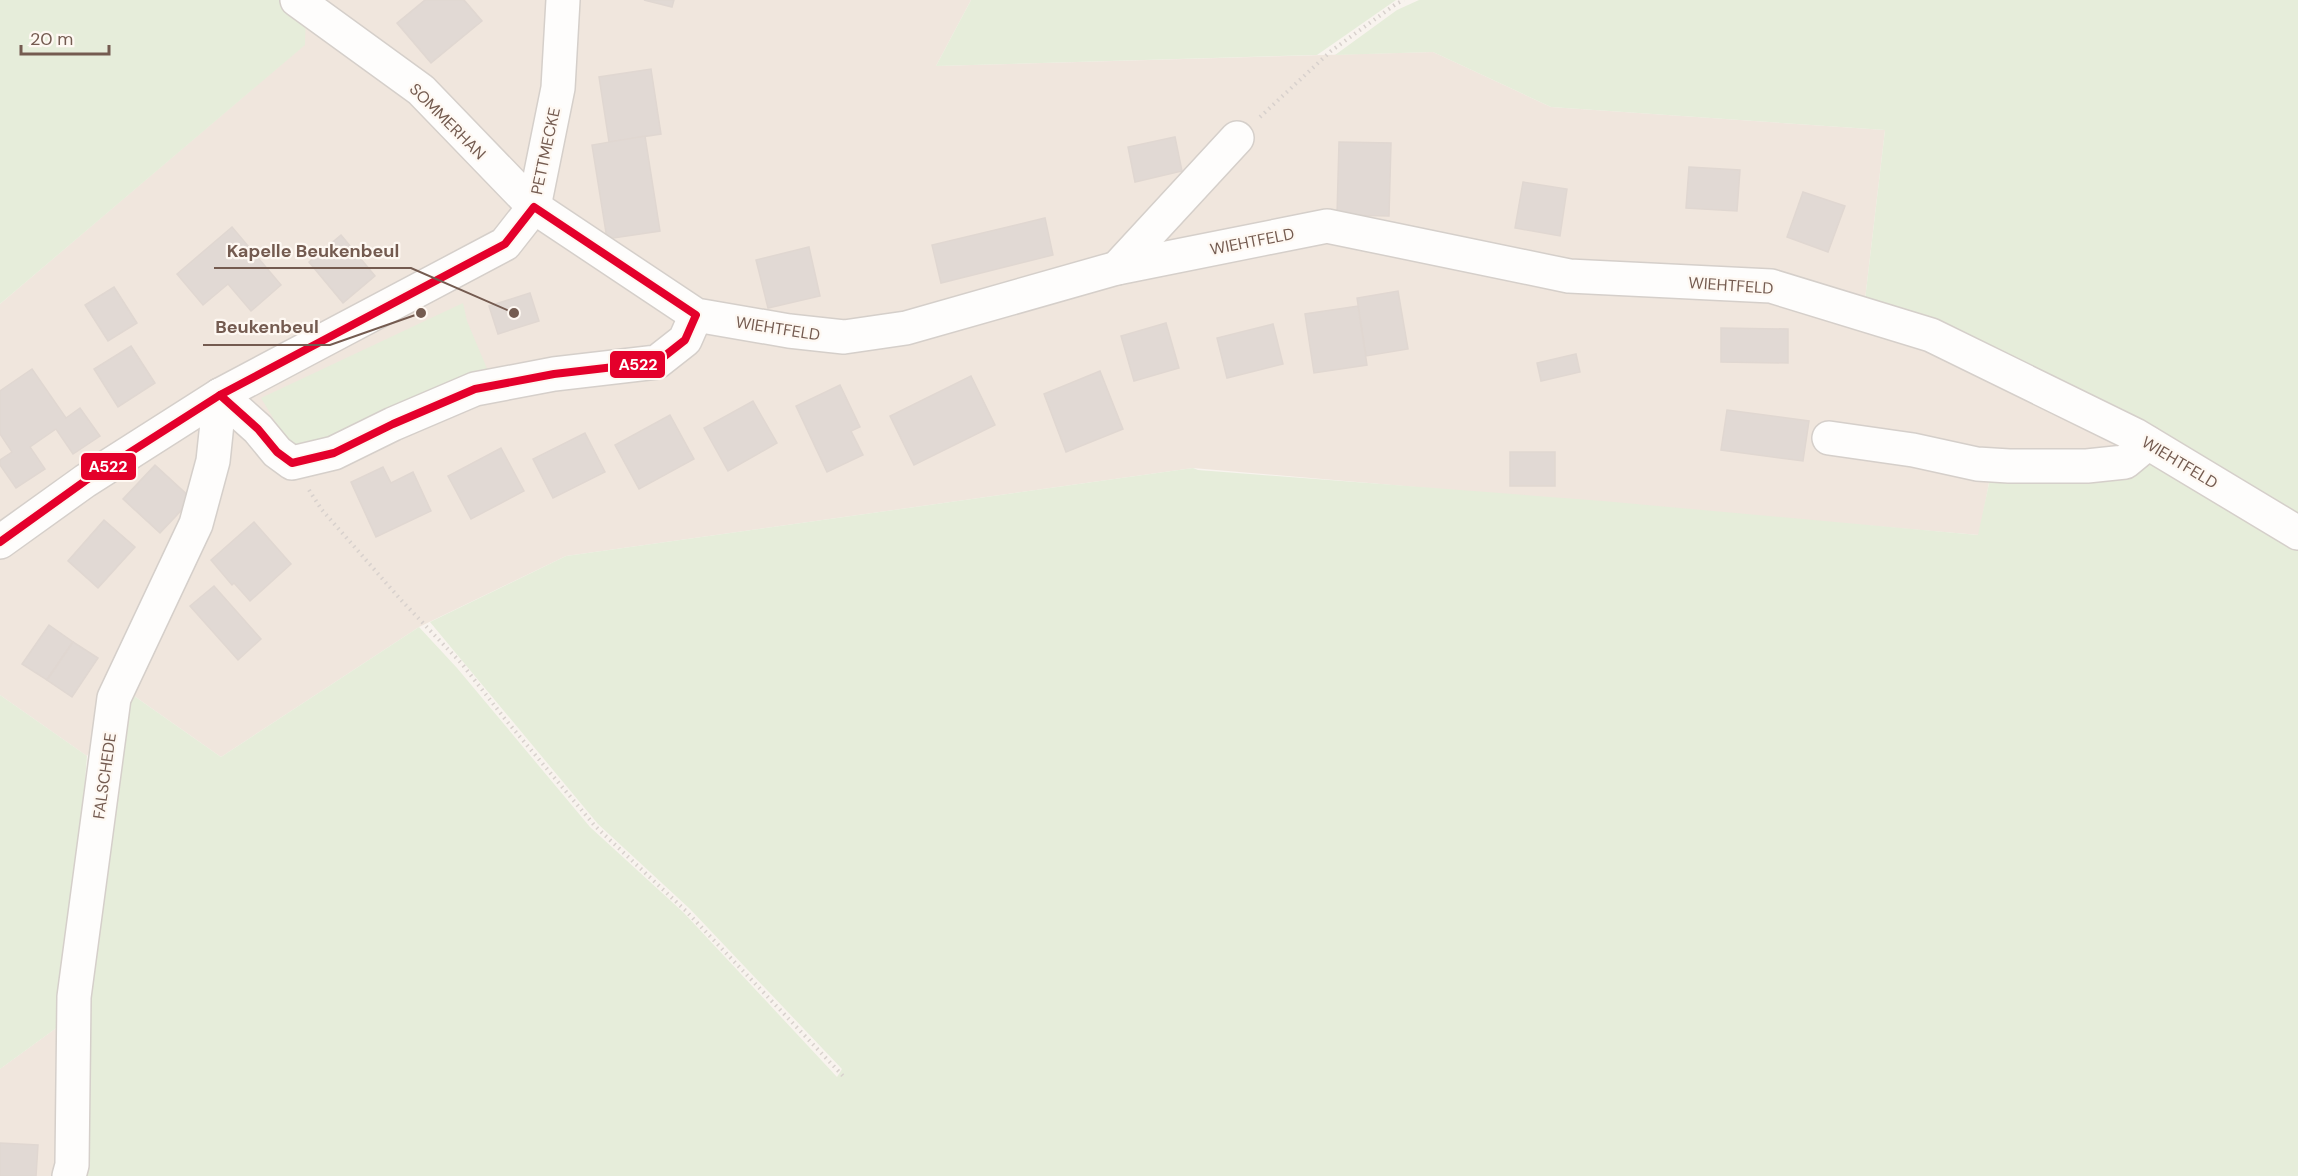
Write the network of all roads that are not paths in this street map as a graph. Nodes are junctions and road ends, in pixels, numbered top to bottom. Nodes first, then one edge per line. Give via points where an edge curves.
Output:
1 (297, 0) edge
2 (563, 0) edge
3 (1237, 138) road end
4 (534, 207) junction
5 (1117, 268) junction
6 (696, 315) junction
7 (220, 395) junction
8 (1829, 438) dead end
9 (2148, 443) junction
10 (2298, 533) edge
11 (0, 542) edge
12 (69, 1176) edge

1 - 4 street, SOMMERHAN via 421,90
2 - 4 street, PETTMECKE via 558,88
3 - 5 street
4 - 6 street, WIEHTFELD
4 - 7 street, PETTMECKE via 505,244
5 - 6 street, WIEHTFELD via 906,328 844,337
5 - 9 street, WIEHTFELD via 1327,226 1569,276 1771,286 1931,335
6 - 7 street via 685,340 657,362 554,374 475,389 334,453 292,463
7 - 11 street, PETTMECKE via 85,481
7 - 12 street, FALSCHEDE via 213,461 196,524 114,698 74,997
8 - 9 street via 2009,466 2125,462
9 - 10 street, WIEHTFELD

